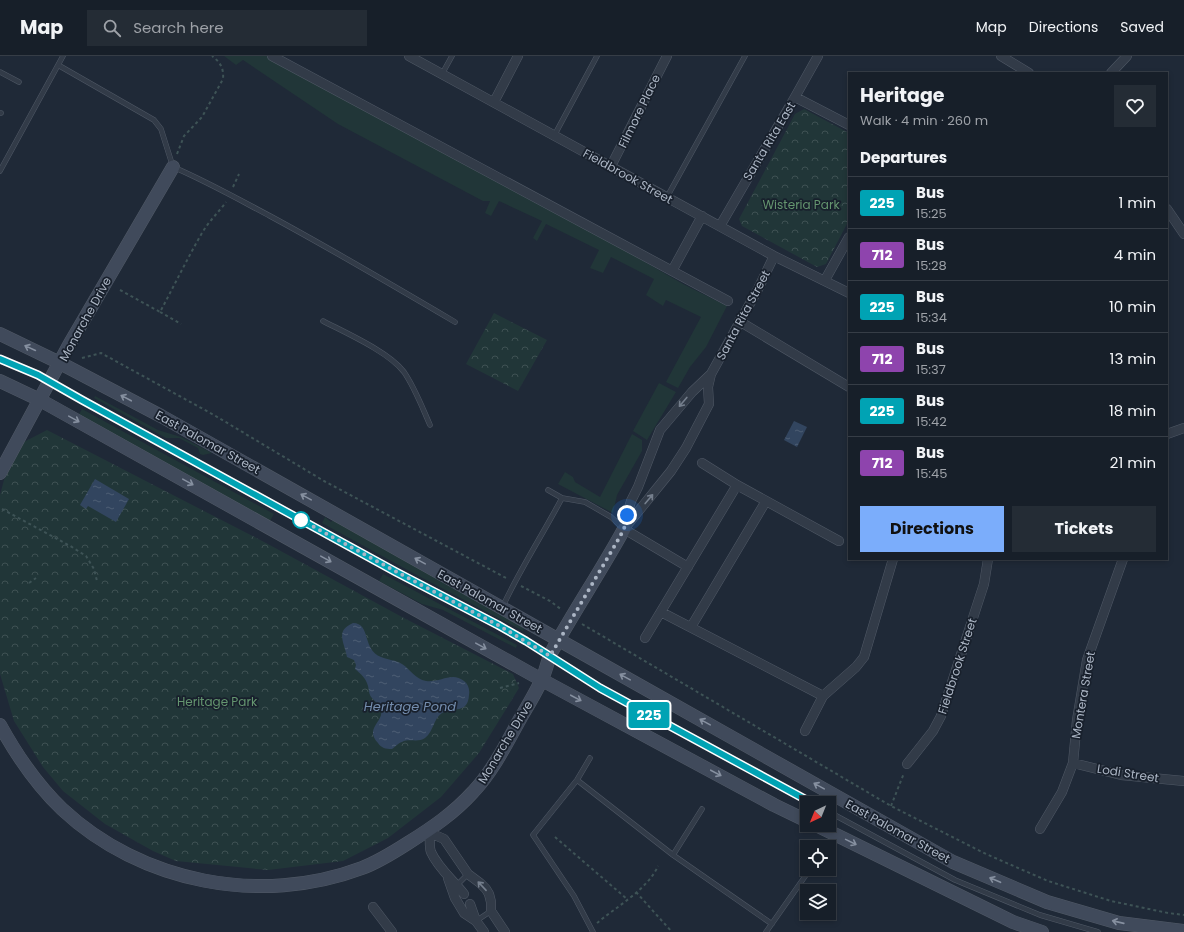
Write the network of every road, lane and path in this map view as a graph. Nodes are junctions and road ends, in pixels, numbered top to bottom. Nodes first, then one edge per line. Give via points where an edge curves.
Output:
1 (64, 56) edge
2 (212, 56) edge
3 (272, 56) edge
4 (409, 56) edge
5 (452, 56) edge
6 (518, 56) edge
7 (597, 56) edge
8 (667, 56) edge
9 (745, 56) edge
10 (818, 56) edge
11 (1001, 56) edge
12 (1127, 56) edge
13 (58, 65) junction
14 (0, 72) edge
15 (1027, 72) edge
16 (1112, 72) edge
17 (442, 74) junction
18 (19, 82) dead end
19 (795, 97) junction
20 (494, 102) junction
21 (848, 124) edge
22 (554, 136) junction
23 (611, 166) junction
24 (173, 167) junction
25 (0, 170) edge
26 (239, 174) dead end
27 (232, 190) dead end
28 (667, 197) junction
29 (226, 202) dead end
30 (1168, 210) edge
31 (702, 216) junction
32 (720, 226) junction
33 (1184, 234) edge
34 (848, 239) edge
35 (774, 256) junction
36 (672, 271) junction
37 (825, 280) junction
38 (120, 290) dead end
39 (848, 292) edge
40 (728, 301) dead end
41 (160, 312) junction
42 (323, 321) dead end
43 (455, 322) dead end
44 (739, 322) junction
45 (181, 324) dead end
46 (0, 334) edge
47 (82, 358) dead end
48 (0, 359) edge
49 (60, 362) junction
50 (711, 374) junction
51 (0, 381) edge
52 (50, 381) junction
53 (848, 386) edge
54 (40, 400) junction
55 (430, 425) dead end
56 (1184, 428) edge
57 (1168, 434) edge
58 (702, 463) dead end
59 (0, 473) edge
60 (737, 485) junction
61 (548, 490) dead end
62 (562, 498) junction
63 (766, 501) junction
64 (2, 509) dead end
65 (624, 529) junction
66 (839, 541) dead end
67 (893, 560) edge
68 (988, 560) edge
69 (1123, 560) edge
70 (688, 566) junction
71 (36, 578) dead end
72 (97, 580) dead end
73 (514, 582) junction
74 (29, 583) dead end
75 (502, 608) junction
76 (661, 612) junction
77 (572, 618) junction
78 (691, 627) junction
79 (645, 638) dead end
80 (559, 640) junction
81 (550, 656) junction
82 (542, 680) junction
83 (519, 683) dead end
84 (500, 688) dead end
85 (823, 696) junction
86 (0, 726) edge
87 (805, 731) dead end
88 (590, 758) dead end
89 (1073, 763) junction
90 (908, 764) joint
91 (577, 780) junction
92 (1184, 781) edge
93 (800, 796) edge
94 (891, 806) junction
95 (702, 809) dead end
96 (836, 816) edge
97 (800, 818) edge
98 (1040, 829) dead end
99 (429, 832) junction
100 (830, 832) edge
101 (555, 837) dead end
102 (673, 855) junction
103 (658, 866) dead end
104 (468, 874) junction
105 (447, 876) junction
106 (805, 876) edge
107 (457, 885) junction
108 (636, 892) junction
109 (464, 894) dead end
110 (627, 899) junction
111 (470, 904) dead end
112 (373, 907) dead end
113 (491, 911) junction
114 (1184, 914) edge
115 (476, 921) junction
116 (772, 924) junction
117 (592, 930) edge
118 (1184, 931) edge
119 (392, 932) edge
120 (484, 932) edge
121 (505, 932) edge
122 (672, 932) edge
123 (766, 932) edge
124 (1042, 932) edge
125 (1098, 932) edge

1 - 13 lane
2 - 24 path via 221,65 223,79 202,117 184,136
3 - 36 street
4 - 17 street, Fieldbrook Street
5 - 17 lane
6 - 20 street
7 - 22 lane
8 - 23 street, Filmore Place
9 - 28 lane
10 - 19 street, Santa Rita East
11 - 15 street
12 - 16 street
13 - 24 lane via 154,120 161,129
13 - 25 lane
14 - 18 lane
17 - 20 street, Fieldbrook Street
19 - 21 street
19 - 32 street, Santa Rita East
20 - 22 street, Fieldbrook Street
22 - 23 street, Fieldbrook Street
23 - 28 street, Fieldbrook Street
24 - 43 lane via 194,175 333,250
24 - 49 main road, Monarche Drive
26 - 27 path
28 - 31 street, Fieldbrook Street
29 - 41 path via 202,233
30 - 33 street
31 - 32 street, Fieldbrook Street
31 - 36 street
32 - 35 street, Fieldbrook Street
34 - 37 street
35 - 37 street, Fieldbrook Street
35 - 44 street, Santa Rita Street
36 - 40 street
37 - 39 street, Fieldbrook Street
38 - 41 path
41 - 45 path
42 - 55 lane via 382,353 403,371 415,390
44 - 50 street, Santa Rita Street
44 - 53 street
49 -> 46 main road, East Palomar Street
47 - 73 path via 101,353 214,415 324,481
48 - 52 lane
49 - 52 main road, Monarche Drive
75 -> 49 main road, East Palomar Street
50 -> 65 street, Santa Rita Street via 660,430 631,501
65 -> 50 street, Santa Rita Street via 667,477 686,448 709,404 708,387
51 - 54 main road
52 - 54 main road, Monarche Drive
52 - 81 lane
54 - 59 main road, Monarche Drive
54 -> 82 main road
56 - 57 street
58 - 60 street
60 - 63 street
60 - 70 street
61 - 62 lane
62 - 65 lane via 585,502 611,517
62 - 73 lane
63 - 66 street
63 - 78 street
64 - 72 path via 86,556
65 - 70 street
65 - 77 main road, Santa Rita Street
67 - 85 street via 864,657
68 - 90 street, Fieldbrook Street via 984,584 941,716
69 - 89 street, Montera Street via 1087,660
70 - 76 street
71 - 74 path
73 - 75 lane
73 - 77 path via 550,601
75 - 80 main road, East Palomar Street
76 - 78 street
76 - 79 street
77 - 80 main road, Santa Rita Street
77 - 94 path
78 - 85 street
80 - 81 main road, Monarche Drive
118 -> 80 main road, East Palomar Street via 1119,923 1047,902 954,862
81 - 82 main road, Monarche Drive
81 - 93 lane via 600,688
82 -> 97 main road
82 - 99 main road, Monarche Drive via 489,772 475,791
83 - 84 path
85 - 87 street
86 - 99 main road, Monarche Drive via 23,763 68,814 126,854 178,875 243,886 313,882 364,867
88 - 91 lane
89 - 92 street, Lodi Street via 1121,775
89 - 98 street, Montera Street via 1062,792
90 - 94 path
91 - 102 lane
91 - 117 lane via 532,835 574,896
94 - 114 path via 986,854 1048,881 1111,901
95 - 102 lane
96 - 125 lane via 955,880 1040,915
99 - 104 street via 444,839
99 - 105 street via 430,850
100 -> 124 main road via 1013,922
101 - 110 path
102 - 116 lane
103 - 108 path via 655,874
104 - 107 lane
113 -> 104 street via 486,888
105 - 107 street
105 - 115 street via 464,913
106 - 116 lane
107 - 109 street
108 - 110 path
108 - 122 path
110 - 117 path
111 - 115 street
112 - 119 street
113 - 115 lane
113 - 121 street
115 - 120 street
116 - 123 lane

